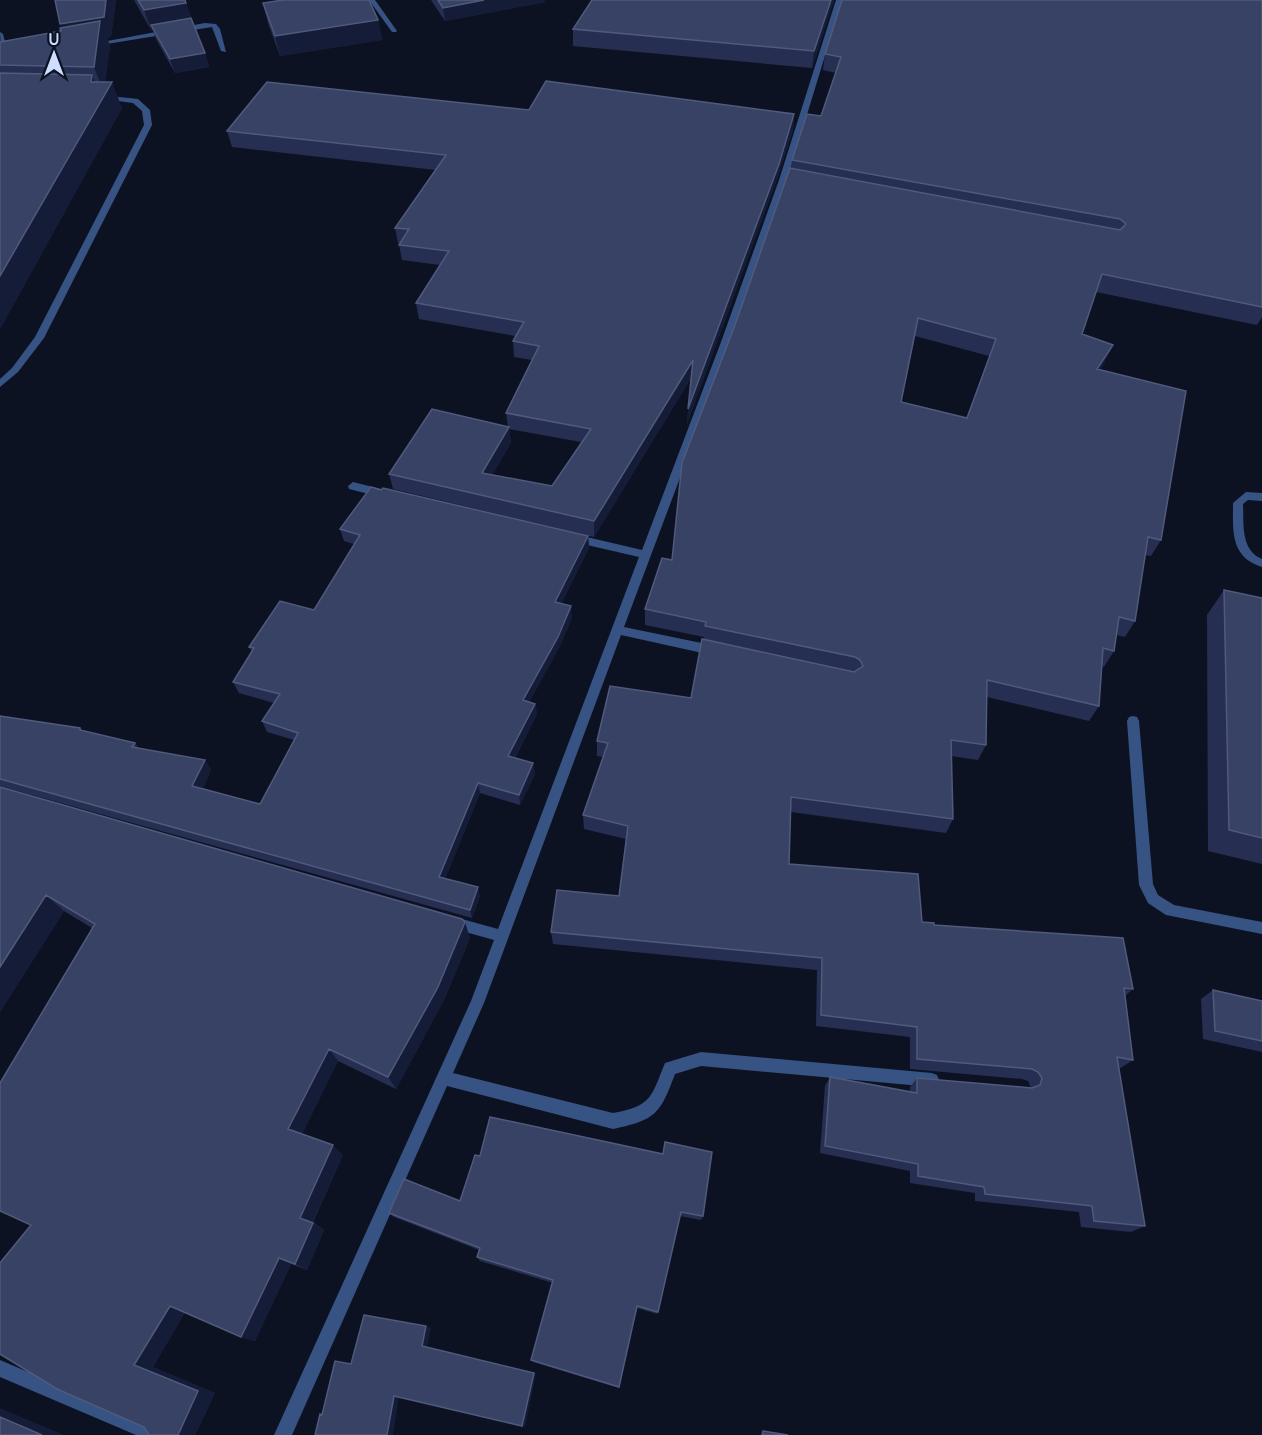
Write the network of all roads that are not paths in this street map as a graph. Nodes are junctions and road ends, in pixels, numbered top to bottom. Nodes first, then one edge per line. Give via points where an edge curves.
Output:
1 (372, 0) edge
2 (839, 0) edge
3 (394, 31) dead end
4 (0, 34) edge
5 (84, 46) edge
6 (224, 51) dead end
7 (21, 56) edge
8 (92, 96) edge
9 (0, 384) edge
10 (353, 486) dead end
11 (398, 497) edge
12 (1262, 497) edge
13 (567, 537) edge
14 (646, 555) junction
15 (1262, 562) edge
16 (617, 630) junction
17 (734, 655) edge
18 (1133, 721) dead end
19 (434, 917) edge
20 (1262, 928) edge
21 (502, 936) junction
22 (443, 1078) junction
23 (951, 1082) edge
24 (0, 1368) edge
25 (156, 1435) edge
26 (283, 1435) edge

1 - 3 street
2 - 14 street via 787,181
4 - 7 street via 4,51
5 - 6 street via 205,25 218,29
8 - 9 street via 135,101 146,110 148,125 39,338
10 - 11 street
12 - 15 street via 1246,496 1238,503 1239,542 1247,555
13 - 14 street
14 - 16 street
16 - 17 street
16 - 21 street
18 - 20 street via 1146,885 1153,899 1171,911
19 - 21 street
21 - 22 street
22 - 23 street via 613,1120 638,1116 655,1106 670,1068 701,1059
22 - 26 street
24 - 25 street

